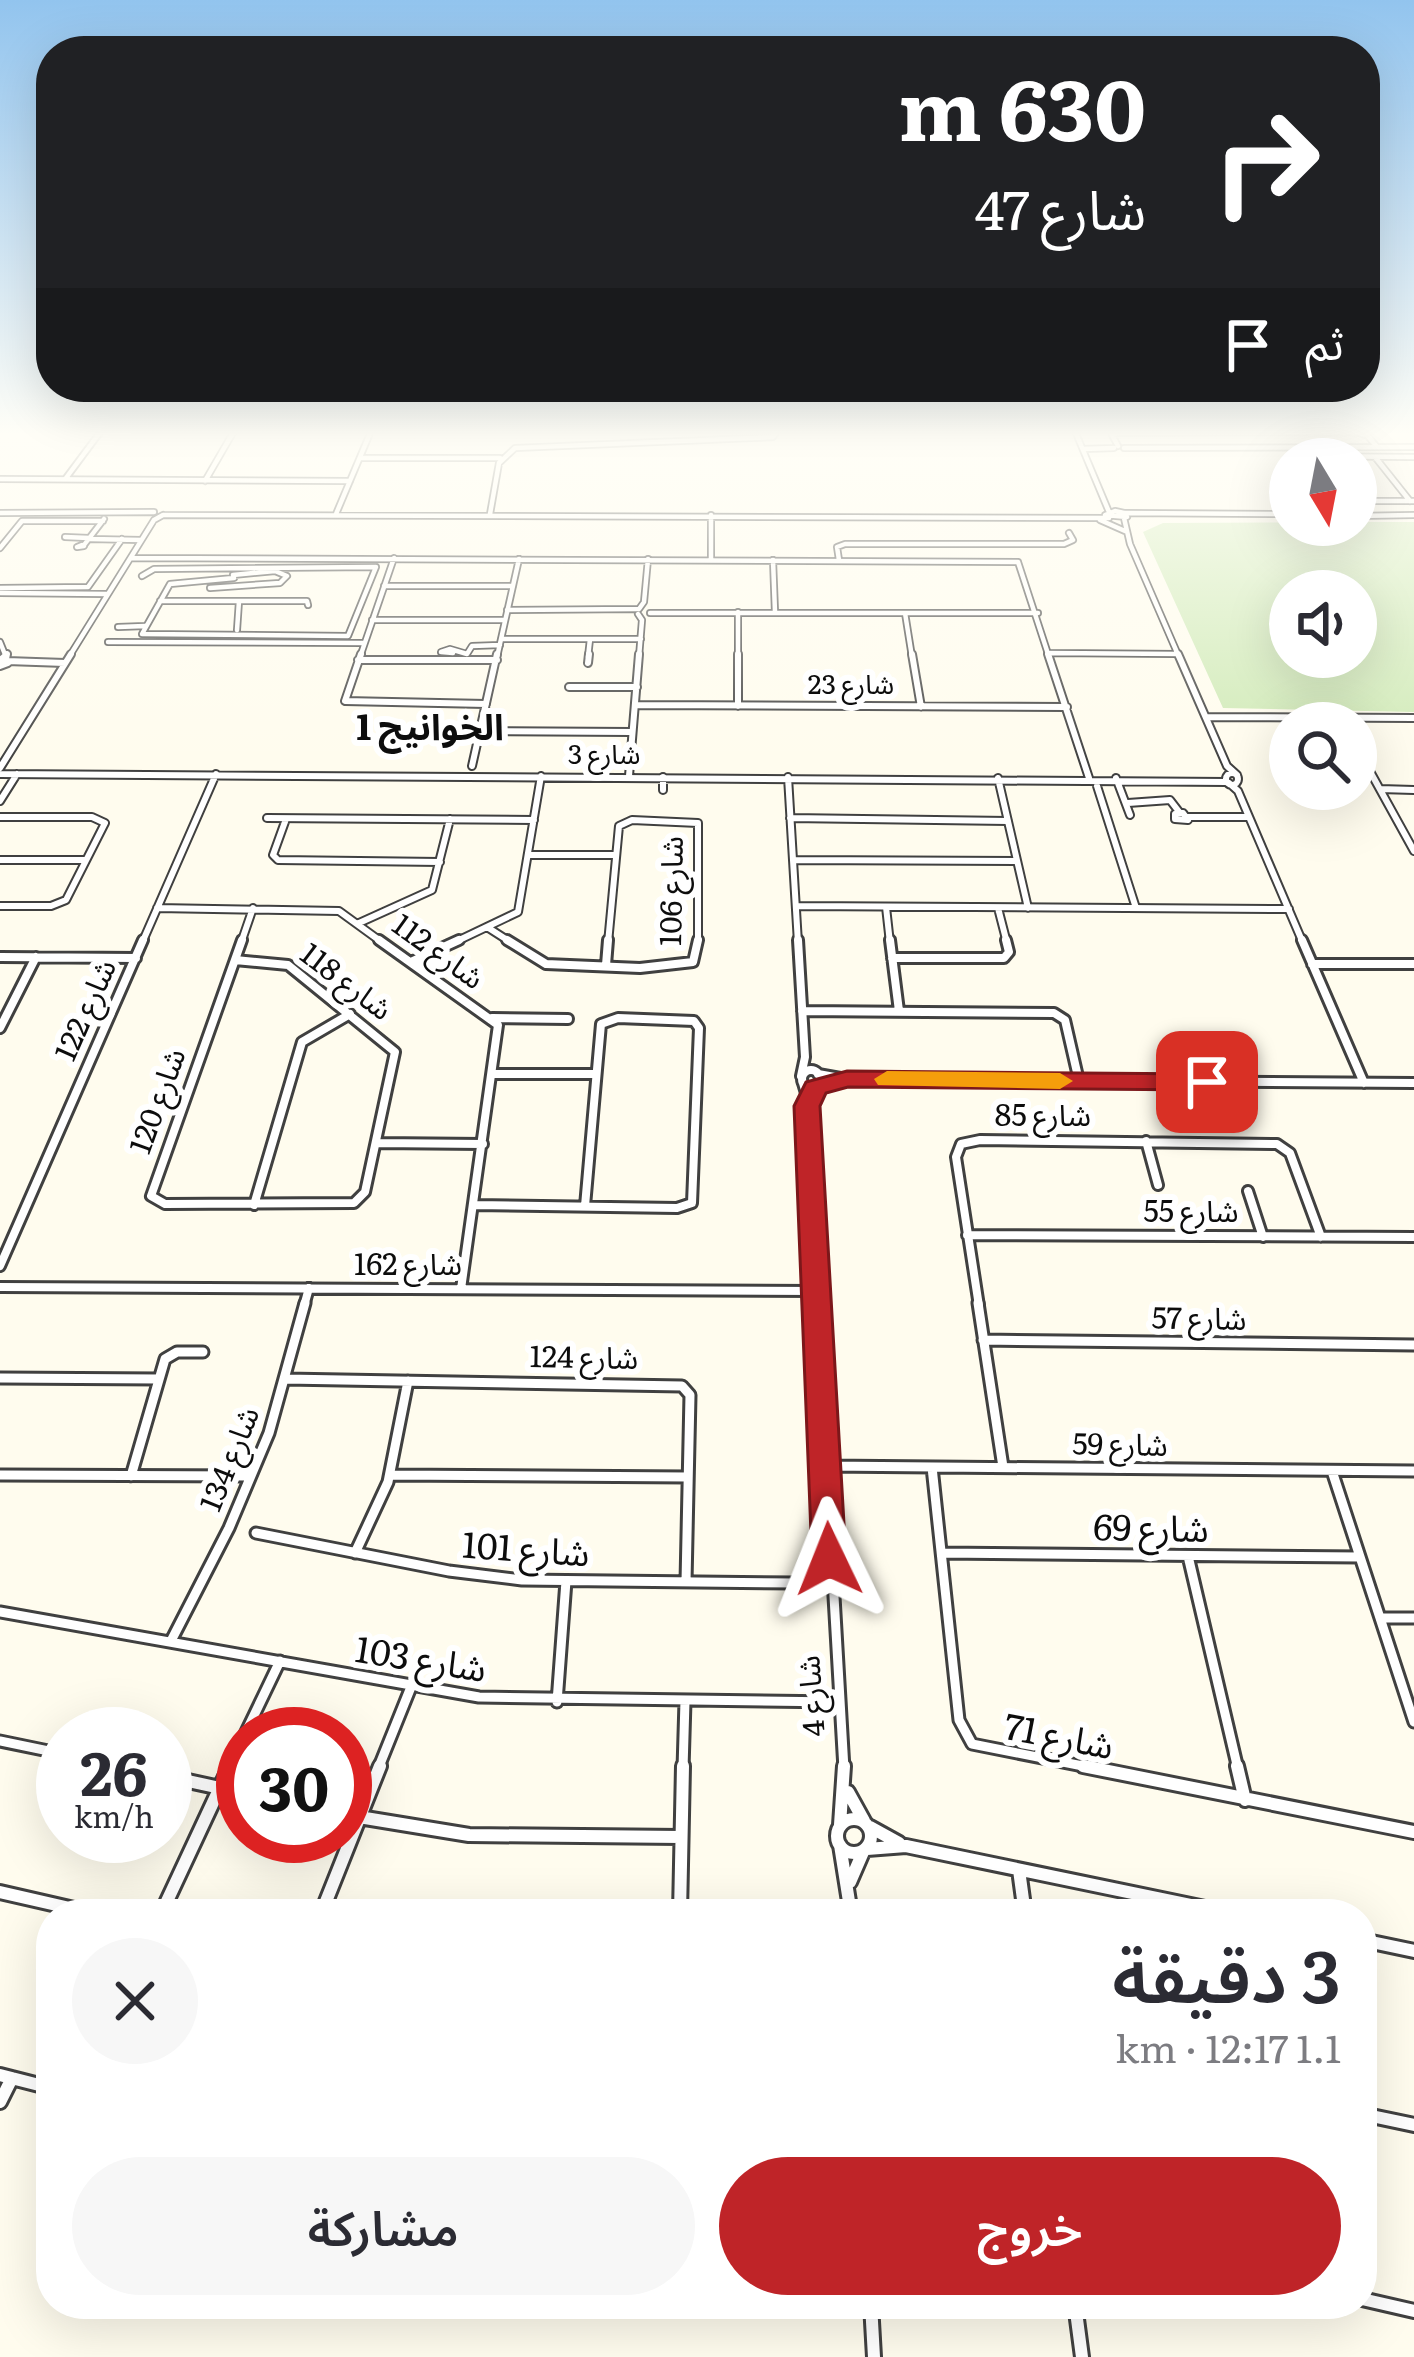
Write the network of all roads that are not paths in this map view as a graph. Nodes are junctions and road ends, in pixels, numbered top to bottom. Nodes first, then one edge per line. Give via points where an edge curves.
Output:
1 (121, 541) edge
2 (141, 541) edge
3 (711, 541) edge
4 (1071, 541) edge
5 (1129, 541) edge
6 (1022, 544) junction
7 (1130, 544) junction
8 (1140, 544) dead end
9 (131, 558) junction
10 (235, 558) junction
11 (394, 558) junction
12 (519, 559) junction
13 (648, 559) junction
14 (711, 559) junction
15 (773, 560) junction
16 (838, 560) junction
17 (1018, 562) junction
18 (142, 576) dead end
19 (233, 579) junction
20 (384, 586) junction
21 (513, 586) junction
22 (210, 588) dead end
23 (0, 591) edge
24 (109, 594) junction
25 (159, 601) junction
26 (239, 601) junction
27 (308, 605) dead end
28 (1158, 607) junction
29 (1167, 607) dead end
30 (507, 610) junction
31 (644, 611) junction
32 (738, 612) junction
33 (775, 612) junction
34 (905, 613) junction
35 (1038, 613) junction
36 (372, 620) junction
37 (505, 620) junction
38 (145, 626) junction
39 (118, 627) dead end
40 (237, 630) dead end
41 (260, 639) junction
42 (590, 639) junction
43 (641, 639) junction
44 (0, 642) edge
45 (500, 642) junction
46 (108, 643) dead end
47 (364, 643) junction
48 (442, 653) junction
49 (1050, 653) junction
50 (1178, 654) junction
51 (358, 660) junction
52 (428, 660) junction
53 (497, 660) junction
54 (3, 663) edge
55 (588, 663) dead end
56 (64, 666) junction
57 (569, 687) dead end
58 (637, 687) junction
59 (1195, 692) junction
60 (1208, 692) dead end
61 (486, 704) junction
62 (635, 706) junction
63 (738, 706) junction
64 (921, 707) junction
65 (1067, 707) junction
66 (1206, 717) junction
67 (1269, 718) edge
68 (1414, 718) edge
69 (1377, 719) edge
70 (480, 731) junction
71 (632, 732) junction
72 (472, 766) dead end
73 (0, 771) edge
74 (17, 774) junction
75 (216, 774) junction
76 (541, 776) junction
77 (629, 776) junction
78 (663, 776) junction
79 (1226, 776) junction
80 (788, 777) junction
81 (998, 778) junction
82 (1089, 778) junction
83 (1116, 778) junction
84 (1238, 783) junction
85 (1377, 784) edge
86 (1097, 786) dead end
87 (1380, 789) junction
88 (663, 790) dead end
89 (1414, 790) edge
90 (0, 801) edge
91 (1128, 803) junction
92 (1130, 815) dead end
93 (1249, 817) junction
94 (0, 818) edge
95 (267, 818) dead end
96 (286, 818) junction
97 (790, 818) junction
98 (450, 819) junction
99 (534, 820) junction
100 (1008, 820) junction
101 (1414, 851) edge
102 (529, 855) junction
103 (616, 856) junction
104 (0, 860) edge
105 (86, 860) junction
106 (793, 860) junction
107 (1017, 861) junction
108 (440, 862) junction
109 (0, 906) edge
110 (796, 906) junction
111 (886, 907) junction
112 (157, 908) junction
113 (253, 908) junction
114 (998, 908) junction
115 (1028, 908) junction
116 (1136, 908) junction
117 (1289, 909) junction
118 (358, 924) junction
119 (488, 927) junction
120 (0, 957) edge
121 (36, 957) junction
122 (136, 958) junction
123 (892, 958) junction
124 (235, 959) junction
125 (411, 963) junction
126 (606, 964) junction
127 (1312, 964) junction
128 (1414, 964) edge
129 (802, 1011) junction
130 (899, 1011) junction
131 (4, 1012) edge
132 (350, 1014) junction
133 (488, 1017) junction
134 (568, 1018) dead end
135 (512, 1020) junction
136 (0, 1028) edge
137 (500, 1030) junction
138 (805, 1058) junction
139 (494, 1074) junction
140 (596, 1074) junction
141 (802, 1079) junction
142 (818, 1079) junction
143 (1079, 1081) junction
144 (1364, 1083) junction
145 (1414, 1083) edge
146 (808, 1100) junction
147 (1147, 1141) junction
148 (376, 1143) junction
149 (483, 1144) junction
150 (1158, 1185) dead end
151 (1248, 1191) dead end
152 (254, 1204) junction
153 (341, 1205) joint
154 (474, 1205) junction
155 (585, 1206) junction
156 (968, 1235) junction
157 (1263, 1237) junction
158 (1321, 1237) junction
159 (1414, 1238) edge
160 (0, 1266) edge
161 (0, 1287) edge
162 (309, 1288) junction
163 (460, 1289) junction
164 (816, 1291) junction
165 (983, 1340) junction
166 (1414, 1345) edge
167 (203, 1352) dead end
168 (0, 1378) edge
169 (159, 1379) junction
170 (286, 1379) junction
171 (408, 1381) junction
172 (826, 1466) junction
173 (932, 1467) junction
174 (1003, 1467) junction
175 (1332, 1471) junction
176 (1414, 1472) edge
177 (0, 1475) edge
178 (389, 1475) junction
179 (131, 1476) junction
180 (250, 1477) junction
181 (688, 1477) junction
182 (256, 1534) dead end
183 (355, 1553) junction
184 (942, 1553) junction
185 (1188, 1555) junction
186 (1360, 1557) junction
187 (566, 1581) junction
188 (686, 1582) junction
189 (795, 1582) dead end
190 (0, 1612) edge
191 (1380, 1618) junction
192 (1414, 1618) edge
193 (172, 1639) junction
194 (280, 1661) junction
195 (412, 1688) junction
196 (685, 1701) junction
197 (557, 1702) junction
198 (839, 1702) junction
199 (258, 1707) edge
200 (1414, 1722) edge
201 (0, 1741) edge
202 (36, 1748) edge
203 (372, 1785) edge
204 (845, 1786) junction
205 (216, 1797) edge
206 (1245, 1800) junction
207 (372, 1819) edge
208 (866, 1824) junction
209 (840, 1826) junction
210 (1414, 1832) edge
211 (681, 1837) junction
212 (840, 1845) junction
213 (906, 1846) junction
214 (865, 1850) junction
215 (341, 1863) edge
216 (1019, 1870) junction
217 (850, 1884) junction
218 (0, 1892) edge
219 (168, 1899) edge
220 (327, 1899) edge
221 (680, 1899) edge
222 (850, 1899) edge
223 (1023, 1899) edge
224 (1161, 1899) edge
225 (36, 1900) edge
226 (1377, 1943) edge
227 (1414, 1951) edge
228 (6, 2076) edge
229 (36, 2084) edge
230 (0, 2102) edge
231 (1377, 2117) edge
232 (1414, 2125) edge
233 (1377, 2302) edge
234 (1414, 2311) edge
235 (872, 2319) edge
236 (1077, 2319) edge
237 (874, 2357) edge
238 (1082, 2357) edge

1 - 23 street via 88,587
2 - 9 street
3 - 14 street
4 - 6 street
5 - 7 street
6 - 16 street via 845,544 837,547
6 - 17 street
7 - 8 street
7 - 28 street
9 - 10 street
9 - 24 street
10 - 11 street
10 - 19 street
11 - 12 street
11 - 20 street
12 - 13 street
12 - 21 street
13 - 14 street
13 - 31 street
14 - 15 street
15 - 16 street
15 - 33 street
16 - 17 street
17 - 35 street
18 - 19 street via 165,567
19 - 19 street via 283,582 287,575 278,571
19 - 22 street
19 - 25 street via 172,583
19 - 41 street via 376,567 350,635
20 - 21 street
20 - 36 street
21 - 30 street
23 - 24 street
24 - 56 street
25 - 26 street
25 - 38 street
26 - 27 street
26 - 40 street
28 - 29 street
28 - 50 street
30 - 31 street
30 - 37 street
31 - 32 street
31 - 43 street
32 - 33 street
32 - 63 street
33 - 34 street
34 - 35 street
34 - 64 street
35 - 49 street
36 - 37 street
36 - 47 street
37 - 45 street
38 - 39 street
38 - 41 street via 146,636
41 - 46 street
41 - 47 street
42 - 43 street
42 - 45 street
42 - 55 street
43 - 58 street
44 - 54 street
45 - 48 street
45 - 53 street
47 - 51 street
48 - 52 street
48 - 52 street
48 - 53 street
49 - 50 street
49 - 65 street
50 - 59 street
51 - 52 street
51 - 61 street via 346,702
53 - 61 street
54 - 56 street
56 - 73 street
57 - 58 street
58 - 62 street
59 - 60 street
59 - 66 street
61 - 70 street
62 - 63 street, شارع 23
62 - 71 street
63 - 64 street, شارع 23
64 - 65 street, شارع 23
65 - 82 street
66 - 67 street
66 - 79 street
68 - 69 street
70 - 71 street
70 - 72 street
71 - 77 street
73 - 74 street, شارع 3
74 - 75 street, شارع 3
74 - 90 street
75 - 76 street, شارع 3
75 - 112 street, شارع 122
76 - 77 street, شارع 3
76 - 99 street
77 - 78 street, شارع 3
78 - 80 street, شارع 3
78 - 88 street
79 - 83 street, شارع 3
79 - 84 street
79 - 84 street, شارع 3
80 - 81 street, شارع 3
80 - 97 street
81 - 82 street, شارع 3
81 - 100 street
82 - 83 street, شارع 3
83 - 91 street
84 - 93 street
85 - 87 street
86 - 116 street
87 - 89 street
87 - 101 street
91 - 92 street
91 - 93 street via 1170,800 1183,815
93 - 117 street
94 - 105 street via 102,819
95 - 96 street
96 - 98 street
96 - 108 street via 278,860
97 - 100 street
97 - 106 street
98 - 99 street
98 - 108 street
99 - 102 street
100 - 107 street
102 - 103 street
102 - 119 street via 520,909
103 - 126 street, شارع 106
103 - 126 street, شارع 106 via 623,822 700,825 698,955 693,962
104 - 105 street
105 - 109 street via 62,903
106 - 107 street
106 - 110 street
107 - 115 street
108 - 118 street via 428,893
110 - 111 street
110 - 129 street
111 - 114 street
111 - 123 street
112 - 113 street, شارع 112
112 - 122 street, شارع 122
113 - 118 street, شارع 112 via 334,910
113 - 124 street, شارع 120
114 - 115 street
114 - 123 street via 1007,957
115 - 116 street
116 - 117 street
117 - 127 street
118 - 125 street, شارع 112
119 - 125 street
119 - 126 street via 541,963
120 - 121 street
121 - 122 street
121 - 131 street
122 - 160 street, شارع 122
123 - 130 street
124 - 132 street, شارع 118 via 288,965
124 - 152 street, شارع 120 via 151,1191 165,1204
125 - 133 street, شارع 112
127 - 128 street
127 - 144 street
129 - 130 street
129 - 138 street
130 - 143 street via 1045,1013 1065,1025
131 - 136 street
132 - 148 street, شارع 118 via 395,1052
132 - 152 street via 302,1042
133 - 135 street
133 - 137 street, شارع 112
134 - 135 street
135 - 137 street
137 - 139 street
138 - 141 street
138 - 142 street
139 - 140 street
139 - 149 street
140 - 155 street
140 - 155 street via 600,1030 623,1018 692,1023 696,1198 668,1207
141 - 142 street
141 - 146 street, شارع 4
142 - 143 street
142 - 146 street
143 - 144 street
144 - 145 street
146 - 164 street, شارع 4
147 - 150 street
147 - 156 street, شارع 85 via 961,1144 955,1152
147 - 158 street, شارع 85 via 1283,1146
148 - 149 street
148 - 153 street, شارع 118 via 364,1196
149 - 154 street
151 - 157 street
152 - 153 street, شارع 120
154 - 155 street
154 - 163 street
156 - 157 street, شارع 55
156 - 165 street, شارع 85
157 - 158 street, شارع 55
158 - 159 street, شارع 55
161 - 162 street, شارع 162
162 - 163 street, شارع 162
162 - 170 street, شارع 134
163 - 164 street, شارع 162
164 - 172 street, شارع 4
165 - 166 street, شارع 57
165 - 174 street, شارع 85
167 - 169 street via 168,1356
168 - 169 street
169 - 179 street
170 - 171 street, شارع 124
170 - 180 street, شارع 134
171 - 178 street
171 - 181 street, شارع 124 via 682,1386 690,1394
172 - 173 street, شارع 59
172 - 198 street, شارع 4
173 - 174 street, شارع 59
173 - 184 street, شارع 71
174 - 175 street, شارع 59
175 - 176 street, شارع 59
175 - 186 street
177 - 179 street
178 - 181 street
178 - 183 street
179 - 180 street
180 - 193 street, شارع 134
181 - 188 street, شارع 124
182 - 183 street, شارع 101
183 - 187 street, شارع 101
184 - 185 street, شارع 69
184 - 206 street, شارع 71 via 959,1720 972,1744
185 - 186 street, شارع 69
185 - 206 street
186 - 191 street
187 - 188 street, شارع 101
187 - 197 street
188 - 189 street, شارع 101
190 - 193 street, شارع 103
191 - 192 street
191 - 200 street
193 - 194 street, شارع 103
194 - 195 street, شارع 103
194 - 199 street
195 - 197 street, شارع 103
195 - 203 street
196 - 197 street, شارع 103
196 - 198 street, شارع 103
196 - 211 street
198 - 204 street, شارع 4
201 - 202 street
204 - 208 street, شارع 4
204 - 209 street, شارع 4
205 - 219 street
206 - 210 street, شارع 71
207 - 211 street via 469,1835
208 - 209 street
208 - 213 street
208 - 214 street via 872,1835
209 - 212 street
211 - 221 street
212 - 214 street
212 - 217 street
213 - 214 street
213 - 216 street
214 - 217 street
215 - 220 street
216 - 223 street
216 - 224 street
217 - 222 street
218 - 225 street
226 - 227 street
228 - 229 street
228 - 230 street
231 - 232 street
233 - 234 street
235 - 237 street
236 - 238 street

